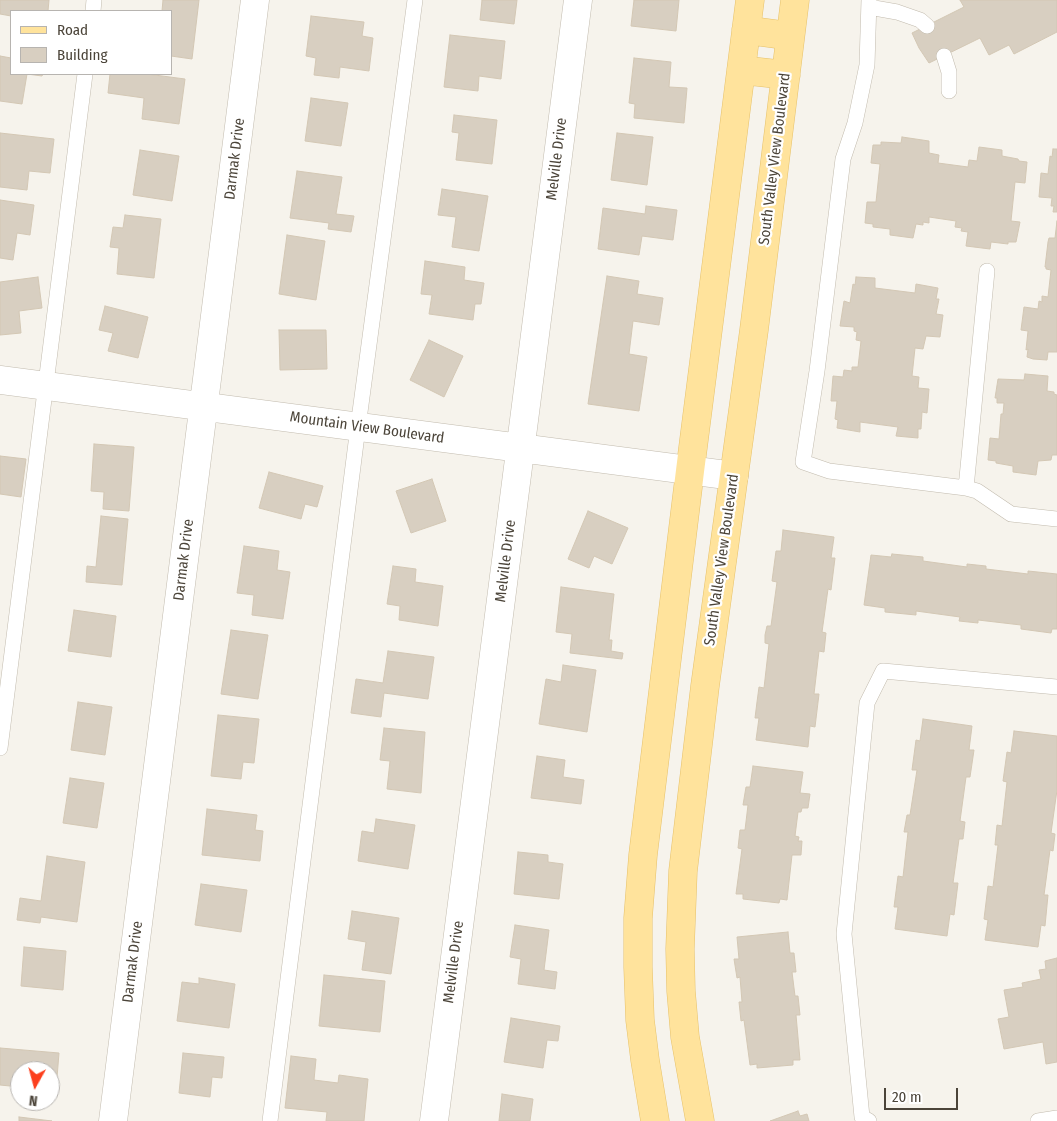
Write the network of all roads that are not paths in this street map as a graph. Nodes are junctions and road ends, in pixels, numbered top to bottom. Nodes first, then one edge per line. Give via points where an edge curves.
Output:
1 (255, 0) edge
2 (415, 0) edge
3 (578, 0) edge
4 (750, 0) edge
5 (795, 0) edge
6 (869, 4) edge
7 (927, 26) dead end
8 (746, 30) junction
9 (790, 36) junction
10 (944, 56) dead end
11 (741, 70) junction
12 (85, 75) edge
13 (786, 75) junction
14 (948, 91) dead end
15 (987, 271) dead end
16 (0, 380) edge
17 (45, 386) junction
18 (203, 407) junction
19 (358, 427) junction
20 (520, 448) junction
21 (690, 471) junction
22 (734, 476) junction
23 (966, 488) junction
24 (1057, 519) edge
25 (1057, 687) edge
26 (0, 748) edge
27 (1057, 1118) edge
28 (113, 1121) edge
29 (270, 1121) edge
30 (434, 1121) edge
31 (655, 1121) edge
32 (700, 1121) edge
33 (868, 1121) edge
34 (1038, 1121) edge

1 - 18 street, Darmak Drive
2 - 19 lane
3 - 20 street, Melville Drive
4 - 8 main road
5 - 9 main road, South Valley View Boulevard
6 - 7 lane via 910,16
6 - 23 lane via 867,64 855,123 843,159 803,462 829,471
8 - 9 main road
8 - 11 main road
9 - 13 main road, South Valley View Boulevard
10 - 14 lane via 949,72
11 - 13 main road
11 - 21 main road
12 - 17 lane
13 - 22 main road, South Valley View Boulevard
15 - 23 lane
16 - 17 street, Mountain View Boulevard
17 - 18 street, Mountain View Boulevard
17 - 26 lane
18 - 19 street, Mountain View Boulevard
18 - 28 street, Darmak Drive
19 - 20 street, Mountain View Boulevard
19 - 29 lane
20 - 21 street, Mountain View Boulevard
20 - 30 street, Melville Drive
21 - 22 street, Mountain View Boulevard
21 - 31 main road via 638,918 640,1020
22 - 32 main road, South Valley View Boulevard via 687,828 680,912 684,1037
23 - 24 lane via 1011,514
25 - 33 lane via 883,671 867,703 844,934 862,1117
27 - 34 lane

